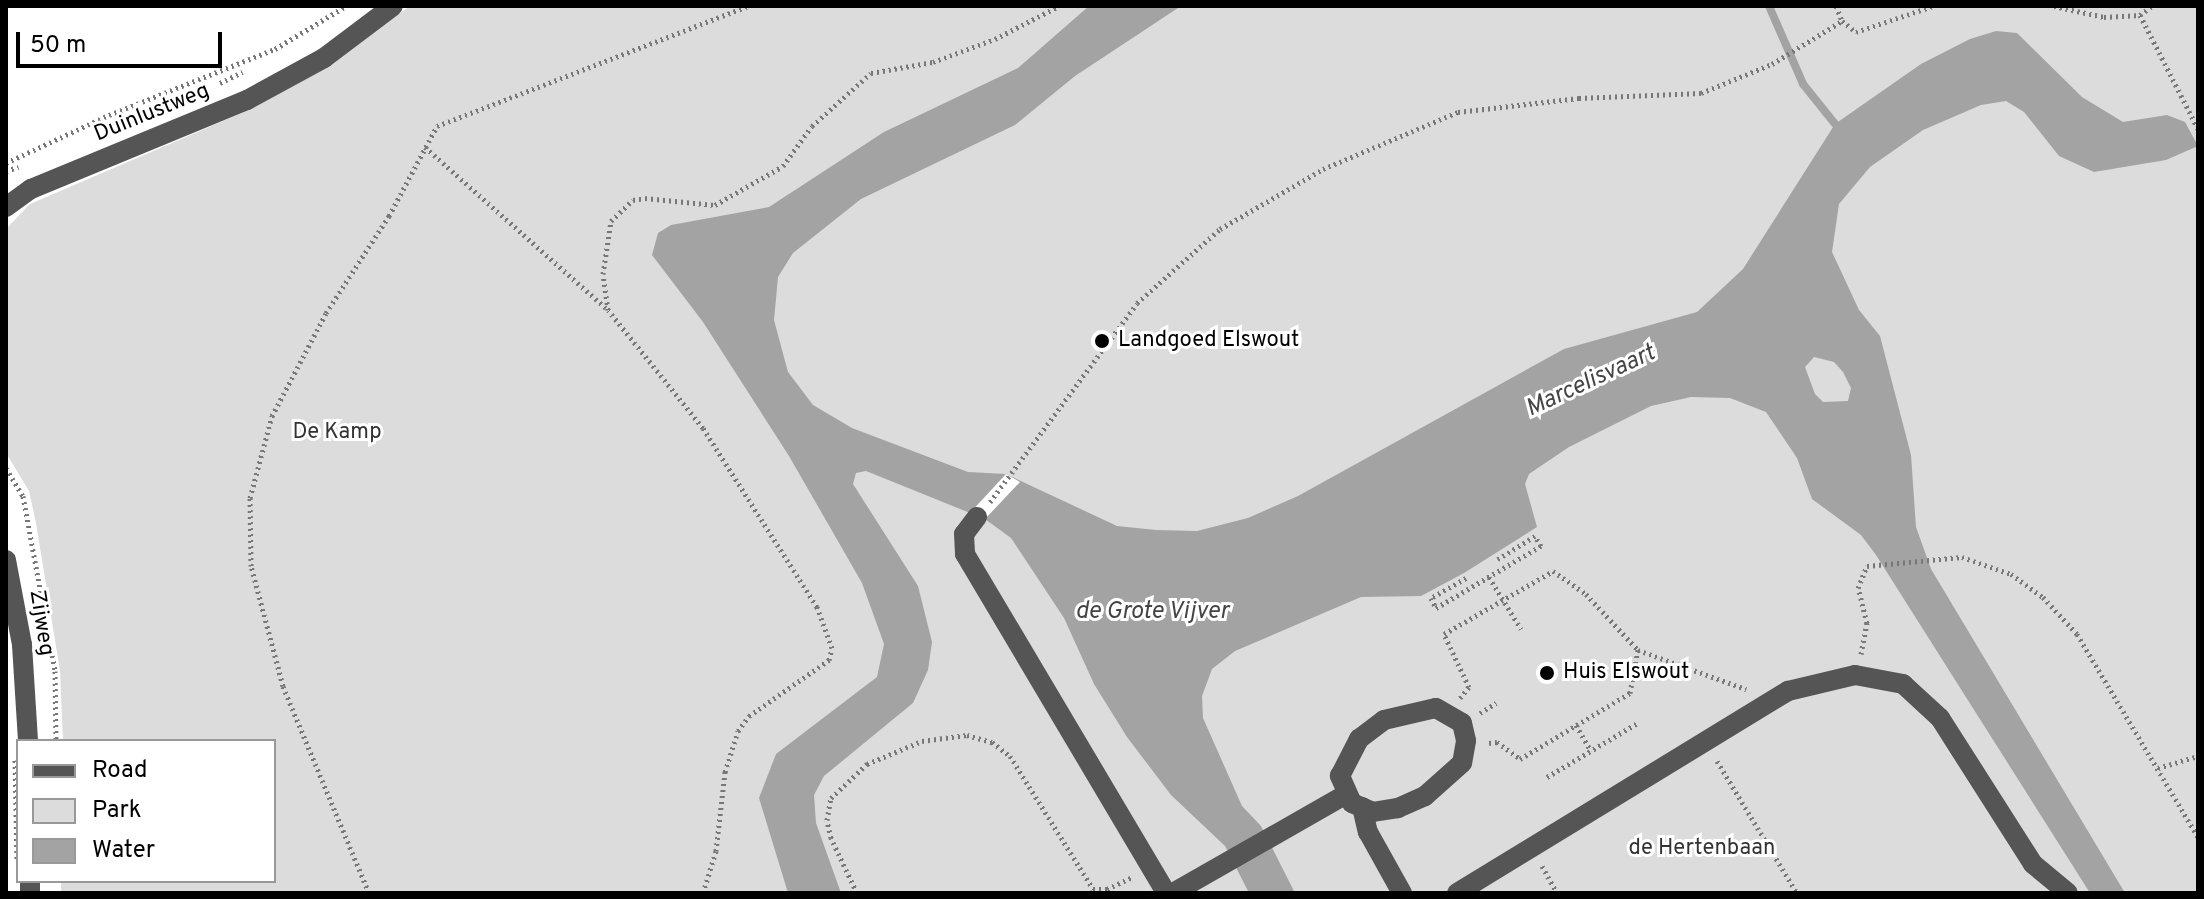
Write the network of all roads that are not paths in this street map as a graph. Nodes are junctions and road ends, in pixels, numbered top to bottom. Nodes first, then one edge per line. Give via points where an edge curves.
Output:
1 (393, 6) edge
2 (6, 207) edge
3 (977, 517) road end
4 (6, 560) edge
5 (28, 739) edge
6 (1354, 801) junction
7 (1166, 893) edge
8 (1173, 893) edge
9 (1402, 893) edge
10 (1457, 893) edge
11 (2068, 893) edge

1 - 2 street, Duinlustweg via 324,58 247,100 31,189
3 - 7 street via 964,534 965,554
4 - 5 street, Zijweg via 22,645
6 - 6 street via 1373,812 1425,796 1462,763 1462,723 1449,711 1416,710 1384,720 1359,739 1340,776
6 - 8 street
6 - 9 street
10 - 11 street via 1788,691 1855,675 1903,684 1940,718 2033,864

